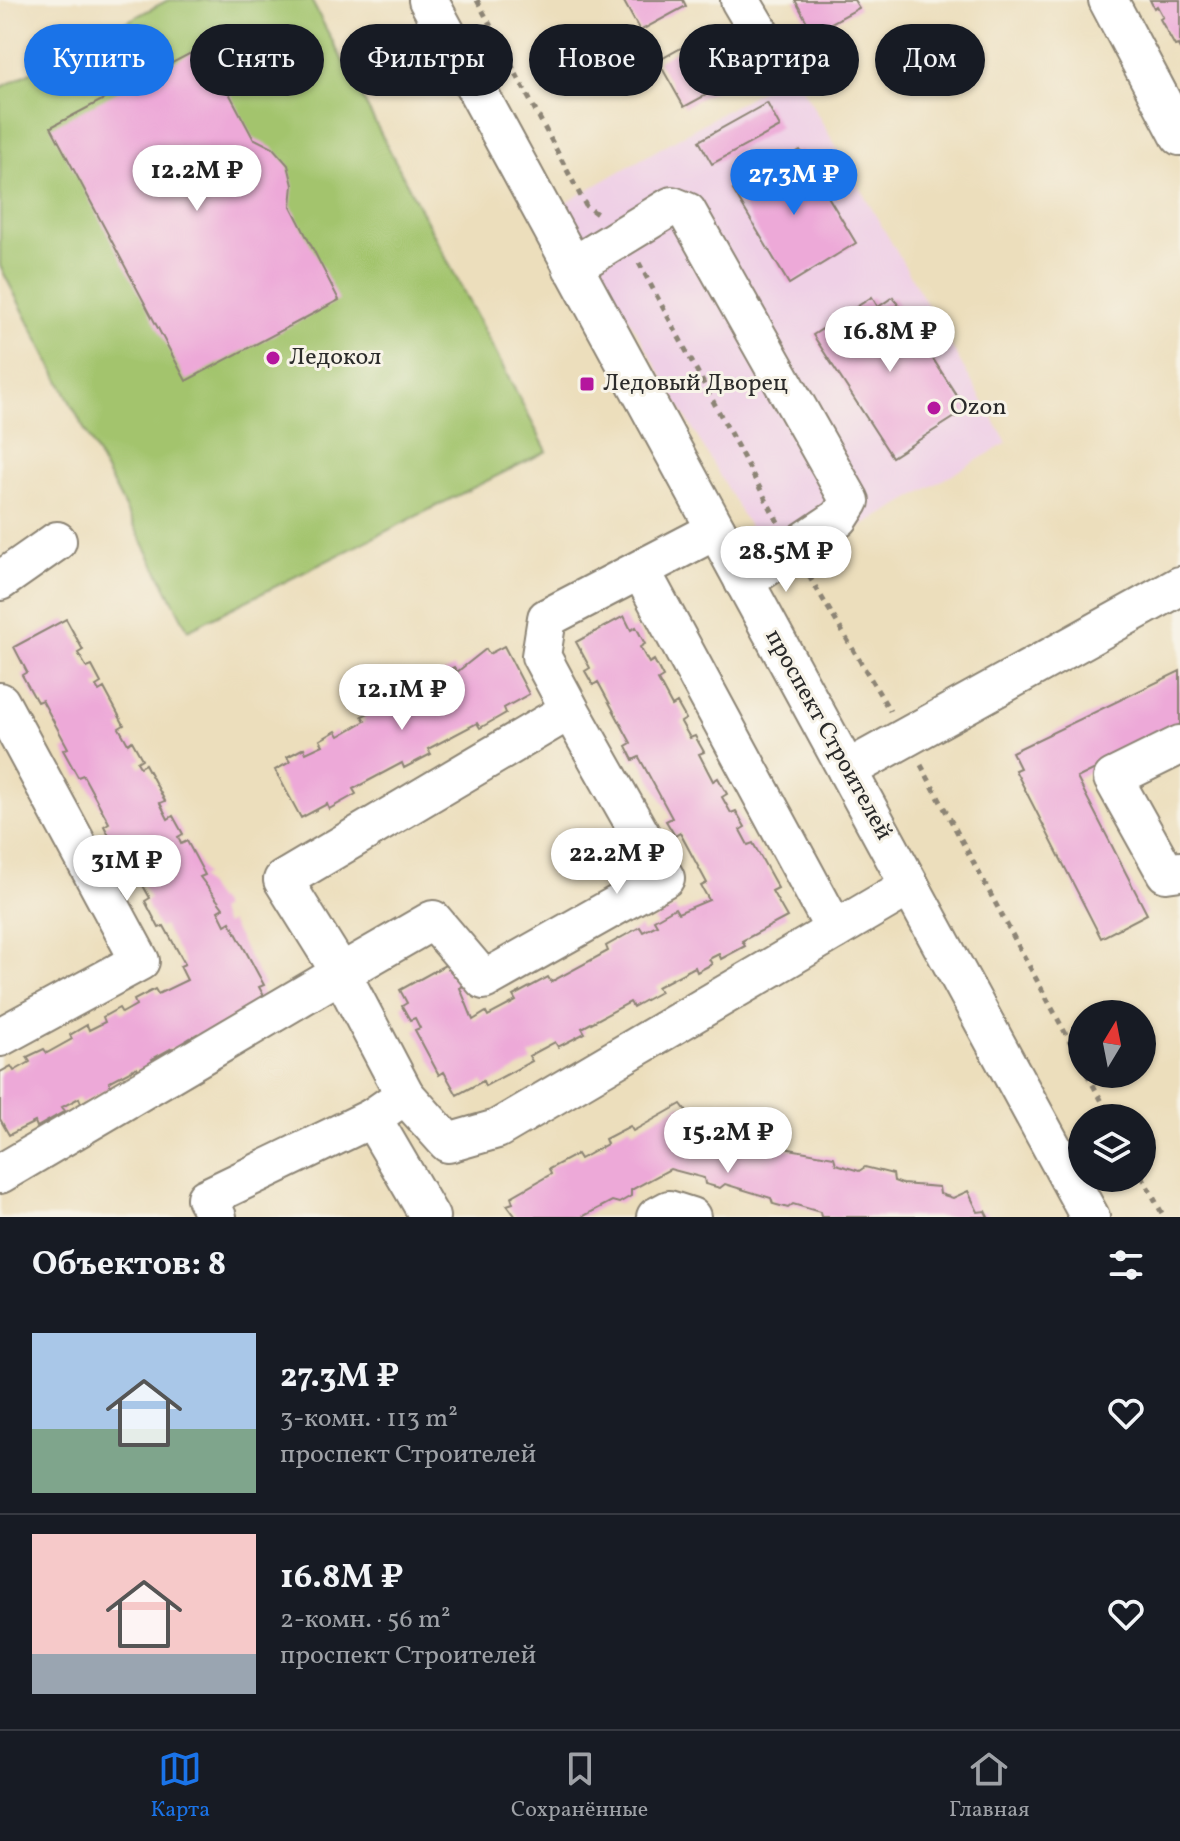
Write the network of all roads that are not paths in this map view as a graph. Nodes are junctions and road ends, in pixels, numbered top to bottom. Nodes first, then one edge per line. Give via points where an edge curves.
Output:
1 (428, 0) edge
2 (740, 0) edge
3 (1108, 0) edge
4 (754, 24) edge
5 (1180, 136) edge
6 (572, 267) junction
7 (716, 530) junction
8 (57, 541) dead end
9 (641, 571) junction
10 (0, 581) edge
11 (744, 582) junction
12 (1180, 586) edge
13 (0, 702) edge
14 (570, 710) junction
15 (1180, 745) edge
16 (847, 770) junction
17 (1180, 871) edge
18 (910, 886) junction
19 (835, 930) junction
20 (341, 973) junction
21 (0, 1037) edge
22 (405, 1095) junction
23 (372, 1118) junction
24 (0, 1174) edge
25 (217, 1217) edge
26 (430, 1217) edge
27 (656, 1217) edge
28 (691, 1217) edge
29 (1090, 1217) edge

1 - 6 street, проспект Строителей
2 - 4 street
3 - 5 street
6 - 7 street, проспект Строителей
6 - 11 street via 672,206 687,212 850,501 839,518
7 - 9 street
7 - 11 street, проспект Строителей
8 - 10 street
9 - 14 street via 547,618 541,656
9 - 19 street
11 - 16 street, проспект Строителей
12 - 16 street
13 - 21 street via 140,961
14 - 20 street via 283,880
14 - 20 street via 665,878 484,980 433,920
15 - 17 street via 1113,778 1166,873
16 - 18 street, проспект Строителей
18 - 19 street
18 - 29 street, проспект Строителей
19 - 22 street via 497,1129 448,1143
20 - 22 street
20 - 24 street
22 - 23 street
23 - 25 street via 206,1198
23 - 26 street
27 - 28 street via 669,1210

